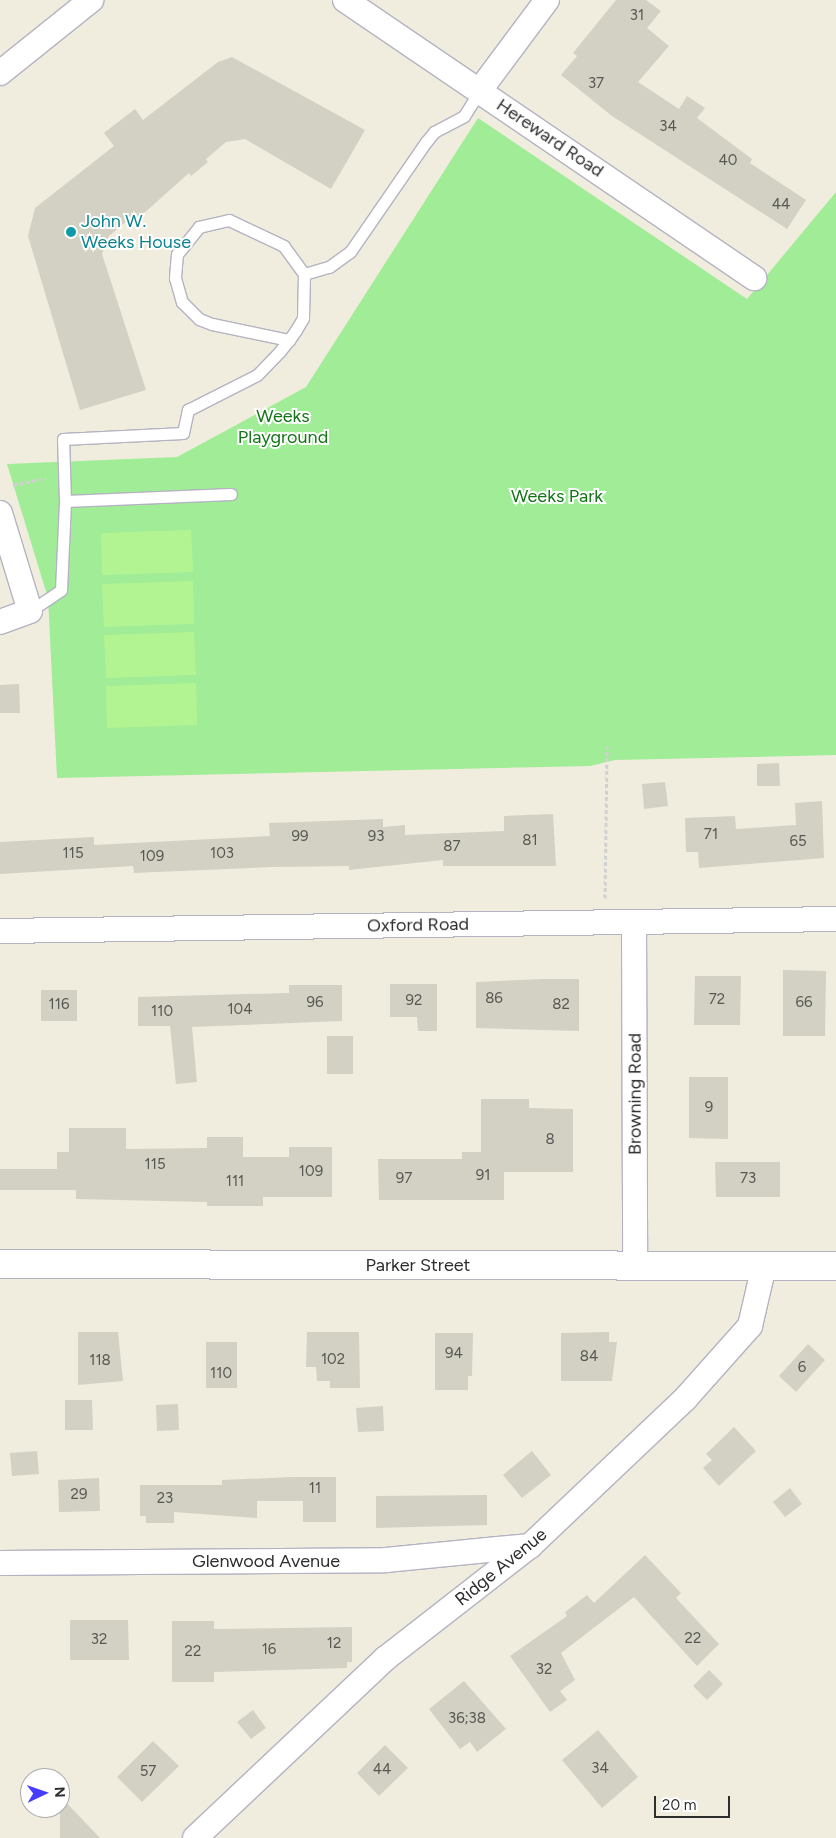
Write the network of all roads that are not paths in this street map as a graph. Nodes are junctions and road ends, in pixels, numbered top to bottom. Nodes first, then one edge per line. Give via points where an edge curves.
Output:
1 (91, 0) edge
2 (345, 0) edge
3 (547, 0) edge
4 (0, 73) edge
5 (480, 90) junction
6 (304, 274) junction
7 (754, 278) dead end
8 (289, 340) junction
9 (231, 494) dead end
10 (65, 501) junction
11 (0, 513) edge
12 (30, 611) junction
13 (0, 622) edge
14 (836, 919) edge
15 (634, 923) junction
16 (0, 931) edge
17 (0, 1264) edge
18 (635, 1266) junction
19 (764, 1266) junction
20 (836, 1266) edge
21 (530, 1546) junction
22 (0, 1563) edge
23 (195, 1838) edge

1 - 4 street
2 - 5 street, Hereward Road
3 - 5 street
5 - 6 lane via 464,116 434,132 350,252 329,267
5 - 7 street, Hereward Road
6 - 8 lane via 305,310
6 - 8 lane via 284,246 229,220 199,227 177,254 177,292 199,320
8 - 10 lane via 244,385 188,410 183,433 63,439
9 - 10 lane
10 - 12 lane via 61,590
11 - 12 street
12 - 13 street
14 - 15 street, Oxford Road
15 - 16 street, Oxford Road
15 - 18 street, Browning Road
17 - 18 main road, Parker Street
18 - 19 main road, Parker Street
19 - 20 main road, Parker Street
19 - 21 street, Ridge Avenue via 750,1326 685,1399
21 - 22 street, Glenwood Avenue via 386,1560
21 - 23 street, Ridge Avenue via 386,1658

